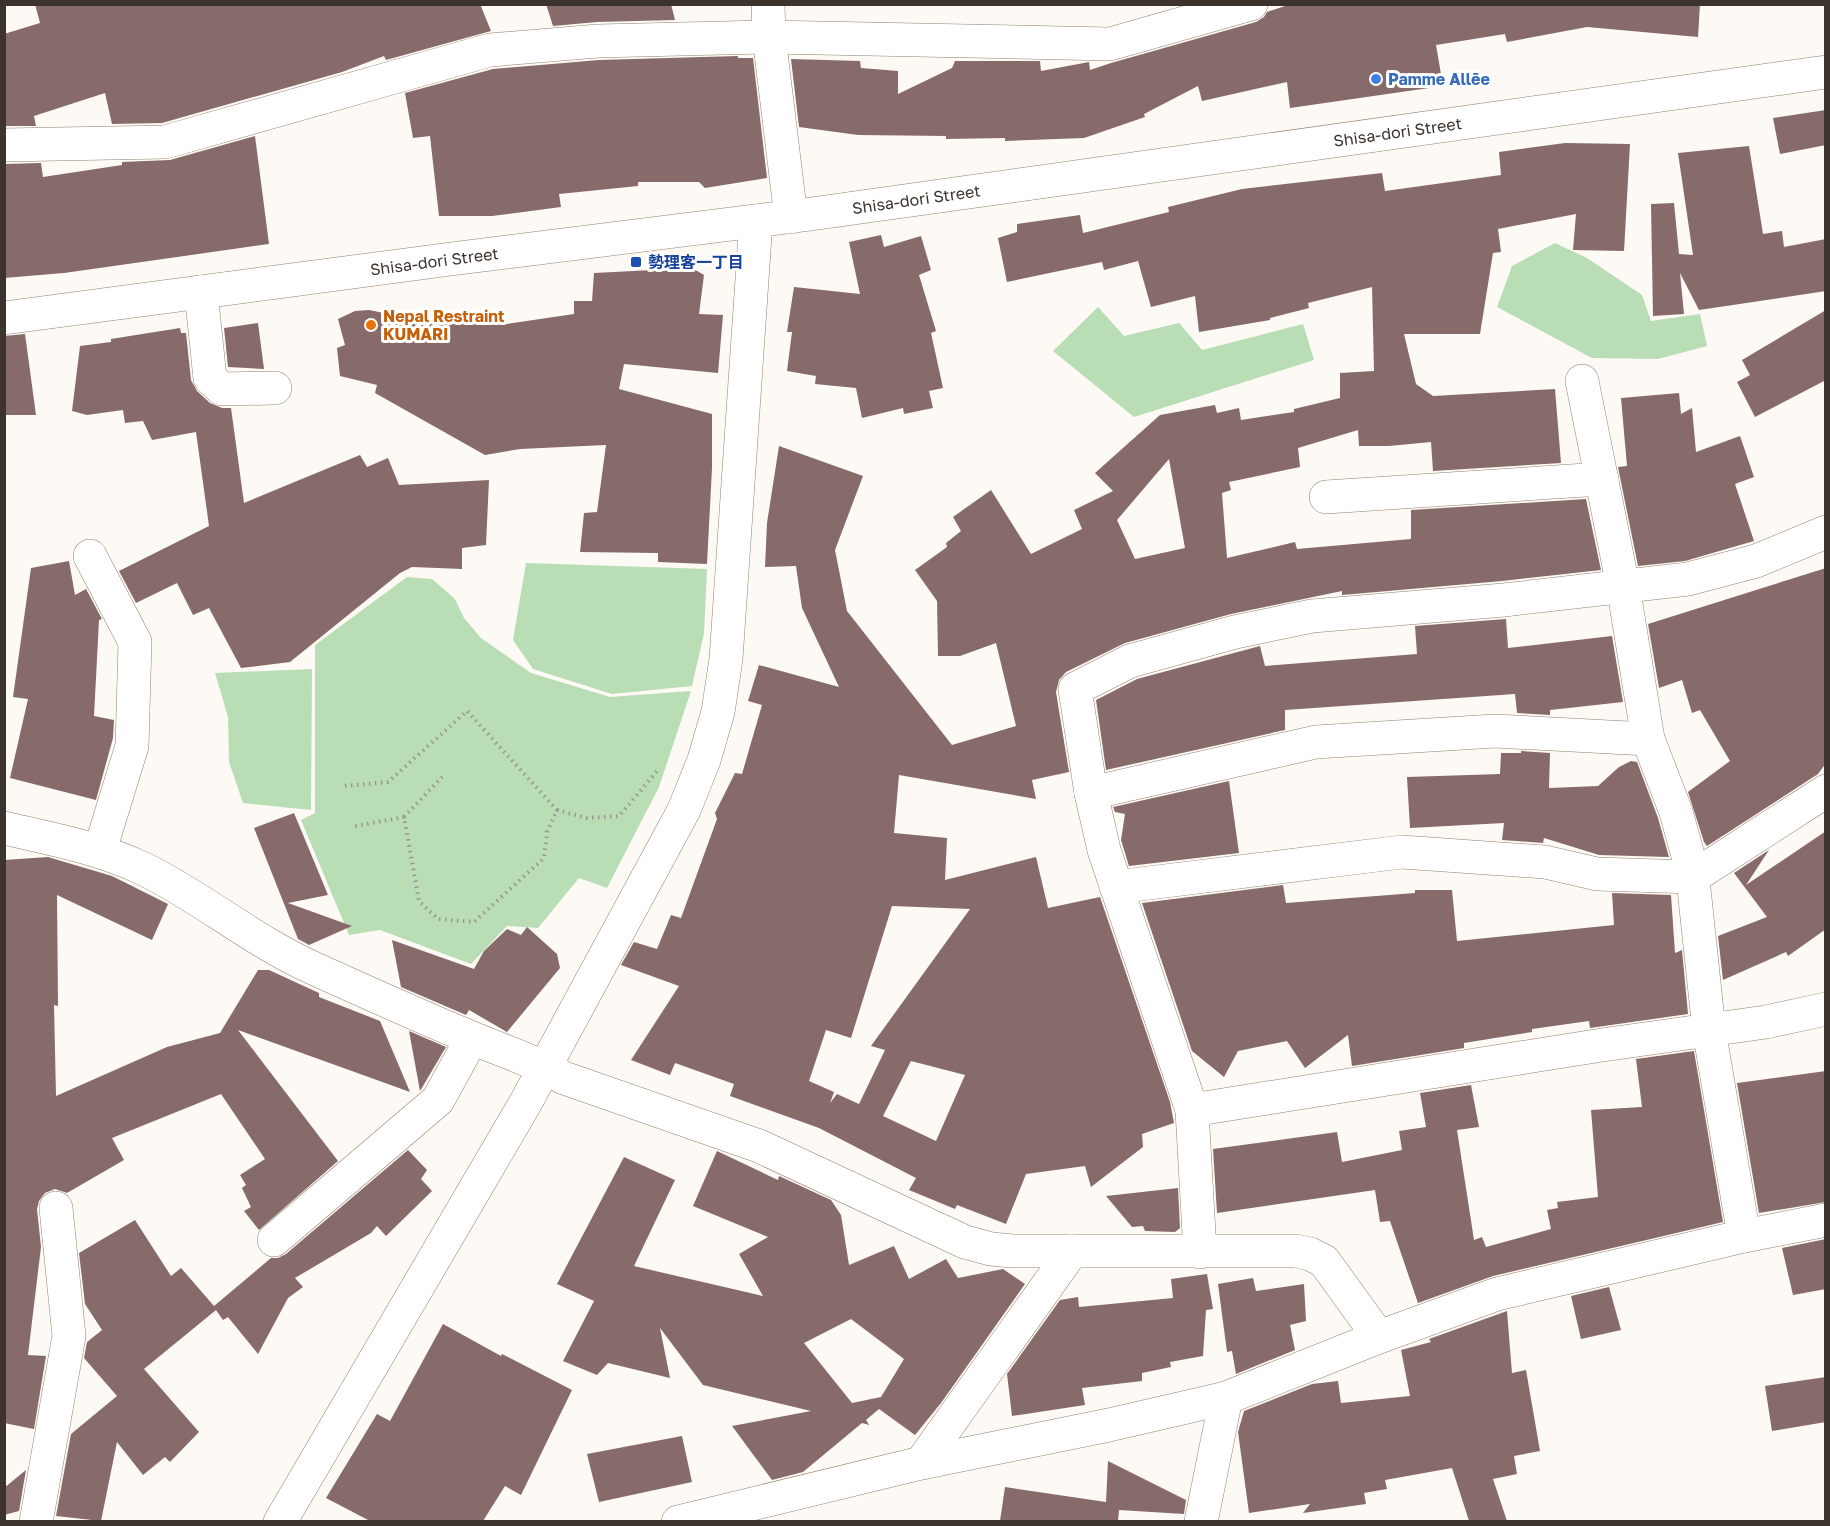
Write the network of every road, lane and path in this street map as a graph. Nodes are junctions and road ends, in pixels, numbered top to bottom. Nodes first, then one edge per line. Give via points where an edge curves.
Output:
1 (768, 4) edge
2 (1251, 4) edge
3 (769, 37) junction
4 (1826, 72) edge
5 (4, 145) edge
6 (791, 217) junction
7 (756, 221) junction
8 (201, 292) junction
9 (4, 318) edge
10 (1582, 381) dead end
11 (275, 388) dead end
12 (1602, 479) junction
13 (1326, 497) dead end
14 (1826, 532) edge
15 (90, 556) dead end
16 (1623, 586) junction
17 (1648, 739) junction
18 (658, 770) dead end
19 (443, 776) dead end
20 (345, 786) dead end
21 (1826, 791) edge
22 (1091, 793) junction
23 (557, 810) junction
24 (404, 817) junction
25 (351, 827) dead end
26 (4, 828) edge
27 (100, 850) junction
28 (1693, 878) junction
29 (1116, 887) junction
30 (1826, 1009) edge
31 (1709, 1030) junction
32 (472, 1038) junction
33 (544, 1067) junction
34 (1192, 1110) junction
35 (56, 1208) dead end
36 (1826, 1220) edge
37 (1744, 1236) junction
38 (274, 1240) dead end
39 (1072, 1251) junction
40 (1200, 1252) junction
41 (1379, 1337) junction
42 (1226, 1398) junction
43 (921, 1463) junction
44 (766, 1510) edge
45 (36, 1521) edge
46 (280, 1521) edge
47 (678, 1521) edge
48 (1201, 1521) edge

1 - 3 street
2 - 3 street via 1110,44
3 - 5 street via 598,41 490,50 165,142
3 - 6 street
4 - 6 street, Shisa-dori Street
6 - 7 street, Shisa-dori Street
7 - 8 street, Shisa-dori Street
7 - 33 street via 726,659 718,712 684,810
8 - 9 street, Shisa-dori Street
8 - 11 street via 210,378 222,389
10 - 12 street
12 - 13 street
12 - 16 street
14 - 16 street via 1745,564 1688,579
15 - 27 street via 135,642 132,746
16 - 17 street
16 - 22 street via 1312,616 1130,661 1076,689
17 - 22 street via 1494,731 1316,742
17 - 28 street via 1676,812
18 - 23 path via 619,816 587,818
19 - 24 path
20 - 23 path via 388,782 467,711
21 - 28 street
22 - 29 street
23 - 24 path via 547,832 544,858 474,922 438,919 419,901
24 - 25 path
26 - 27 street
27 - 32 street via 145,870 311,968
28 - 29 street via 1597,874 1545,862 1402,852
28 - 31 street
29 - 34 street
30 - 31 street
31 - 34 street
31 - 37 street
32 - 33 street
32 - 38 street via 438,1100
33 - 39 street via 564,1078 759,1146 965,1242 1013,1251
33 - 46 street
34 - 40 street
35 - 45 street via 69,1335
36 - 37 street
37 - 41 street via 1497,1294
39 - 40 street
39 - 43 street
40 - 41 street via 1296,1251 1324,1261
41 - 42 street
42 - 43 street
42 - 48 street
43 - 44 street
44 - 47 street

